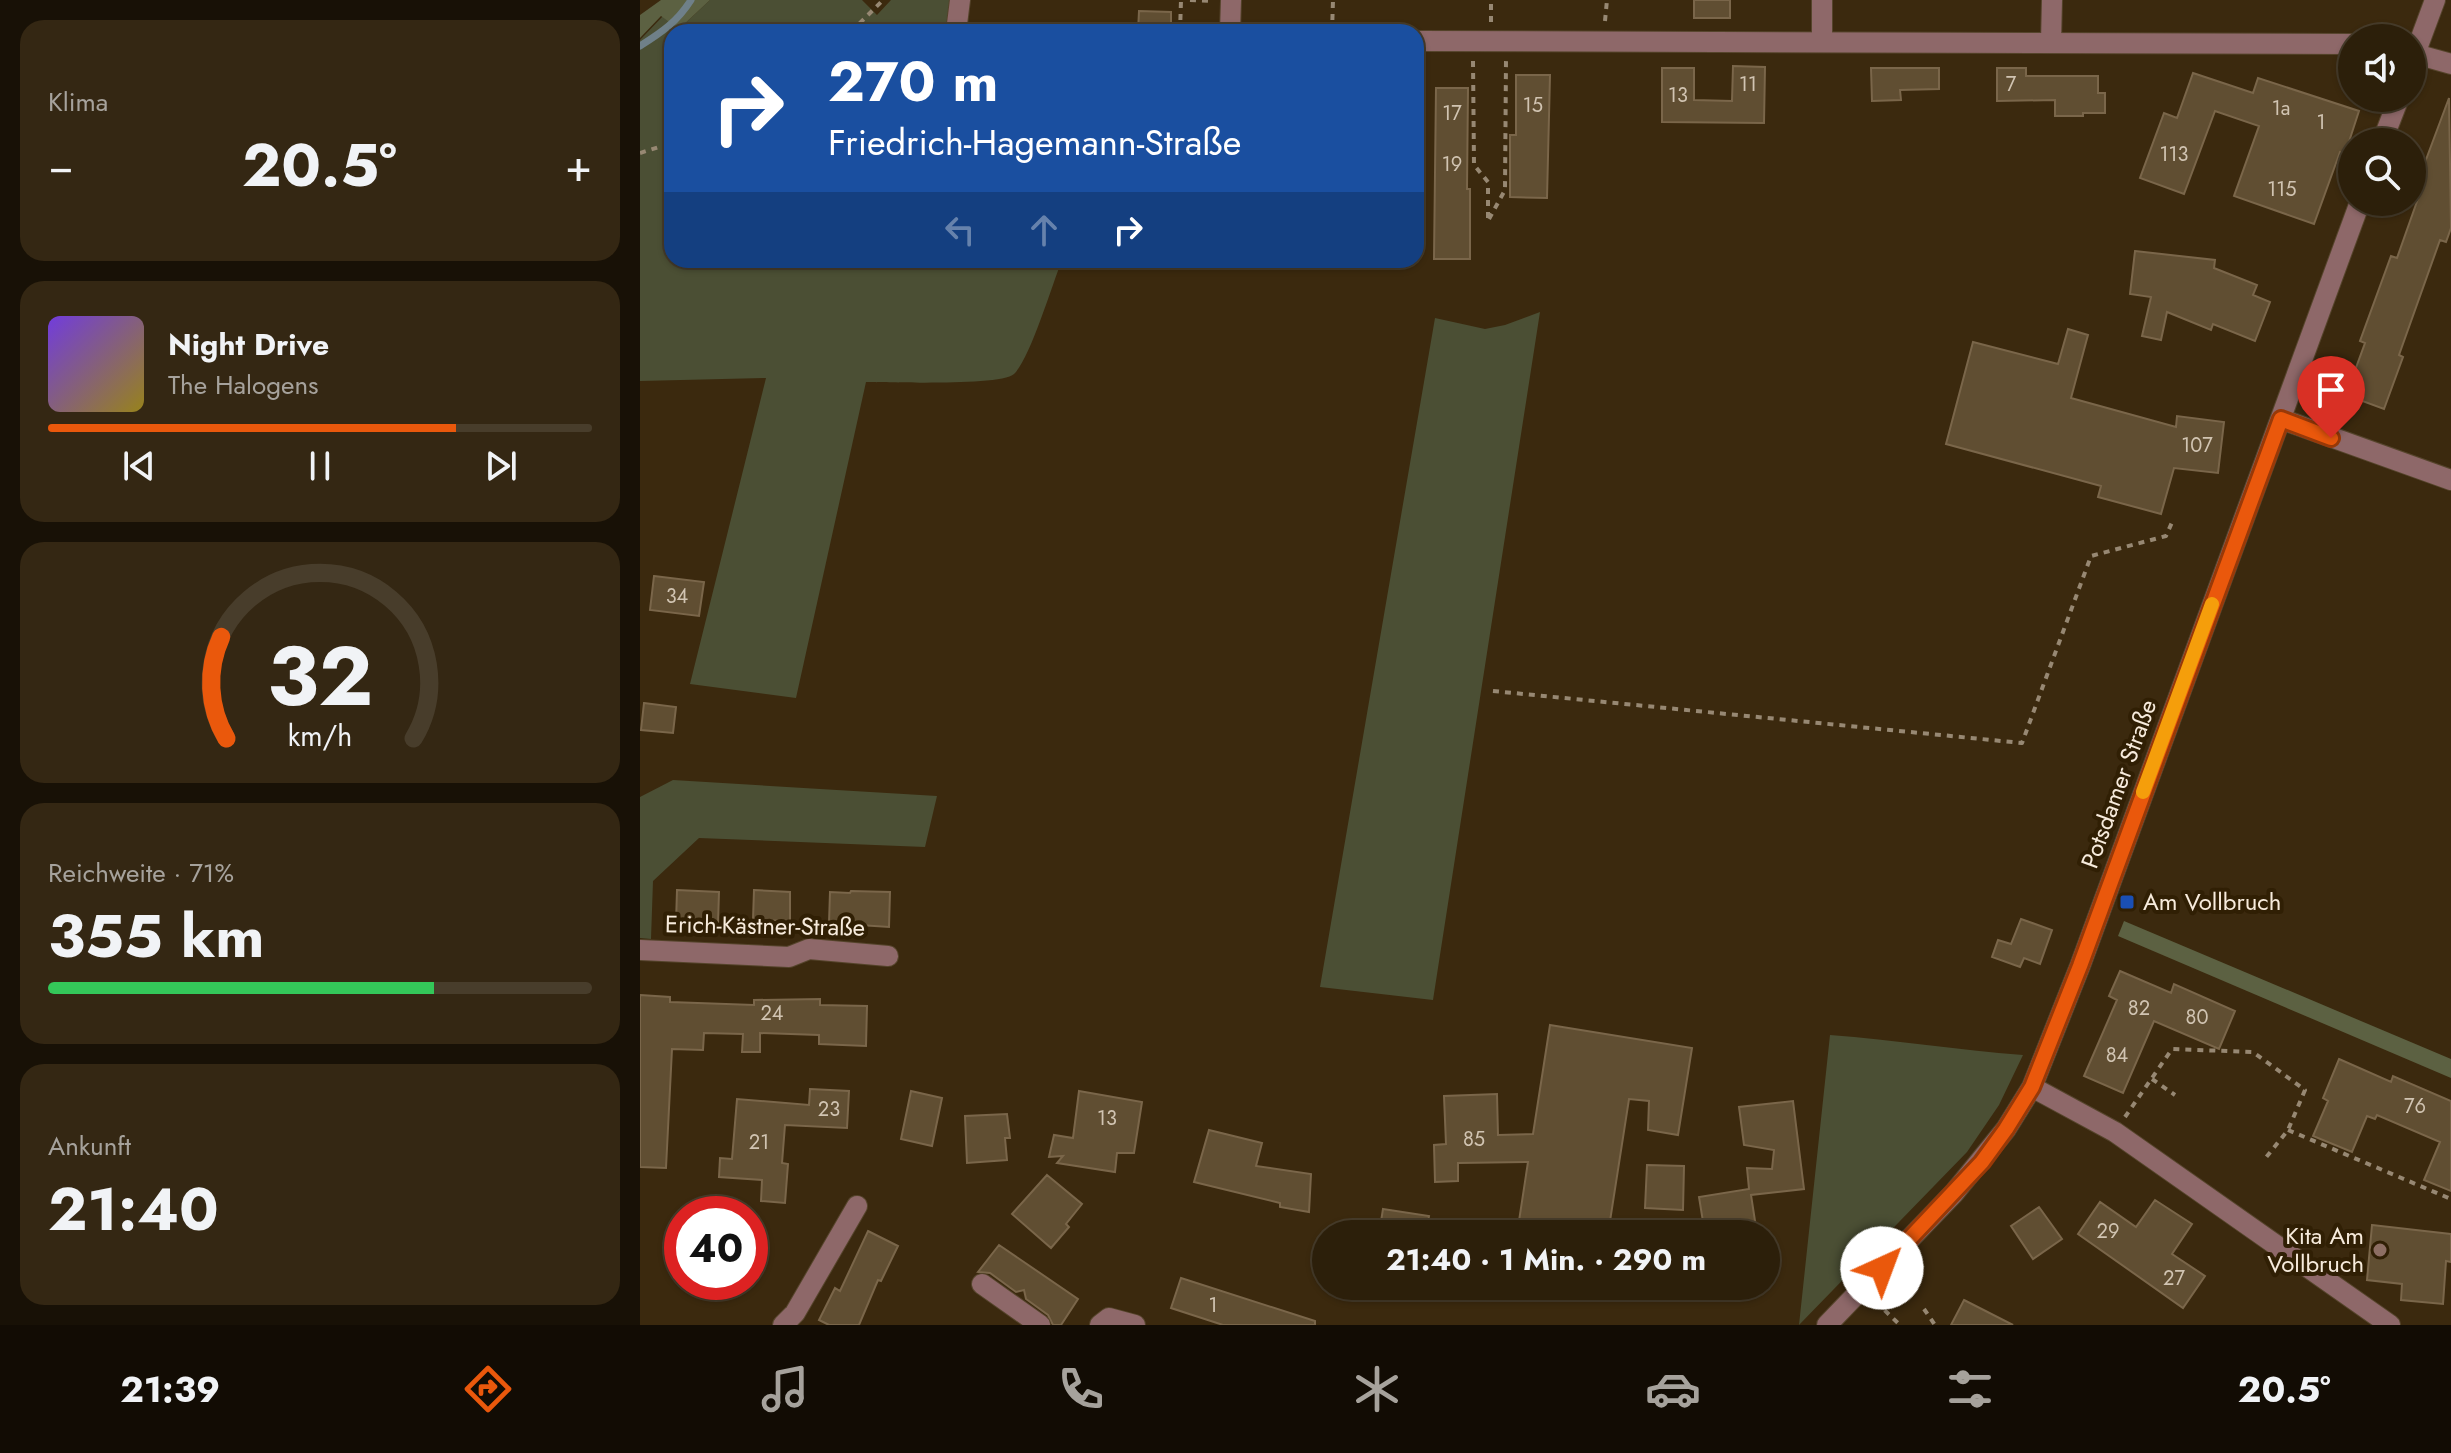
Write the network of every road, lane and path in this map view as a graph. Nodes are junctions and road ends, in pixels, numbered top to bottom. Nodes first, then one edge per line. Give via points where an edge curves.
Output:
1 (883, 0) edge
2 (960, 0) edge
3 (1181, 0) edge
4 (1231, 0) edge
5 (1333, 0) edge
6 (1822, 0) edge
7 (2052, 0) edge
8 (2435, 0) edge
9 (859, 24) edge
10 (957, 24) edge
11 (1180, 24) edge
12 (1230, 24) edge
13 (1332, 24) edge
14 (2426, 24) edge
15 (1506, 40) junction
16 (1424, 41) edge
17 (1473, 41) junction
18 (1822, 41) junction
19 (2051, 42) junction
20 (2338, 44) edge
21 (2426, 59) edge
22 (2451, 64) edge
23 (664, 146) edge
24 (640, 153) edge
25 (2355, 216) edge
26 (2281, 419) junction
27 (2451, 480) edge
28 (2173, 520) dead end
29 (1493, 691) dead end
30 (640, 950) edge
31 (888, 956) dead end
32 (2152, 1079) junction
33 (2032, 1087) junction
34 (2175, 1095) dead end
35 (2288, 1130) junction
36 (2115, 1132) junction
37 (2264, 1160) dead end
38 (2451, 1199) edge
39 (857, 1206) dead end
40 (982, 1284) dead end
41 (1863, 1288) junction
42 (1924, 1309) dead end
43 (1104, 1321) edge
44 (783, 1324) edge
45 (1040, 1325) edge
46 (1135, 1325) edge
47 (1827, 1325) edge
48 (1900, 1325) edge
49 (1935, 1325) edge
50 (2390, 1325) edge

1 - 9 path
2 - 10 street
3 - 11 path
4 - 12 street
5 - 13 path
6 - 18 street
7 - 19 street
8 - 14 street
15 - 17 street
15 - 17 path via 1505,190 1488,221 1488,182 1474,165
15 - 18 street
16 - 17 street
18 - 19 street
19 - 20 street
21 - 22 street
23 - 24 path
25 - 26 street, Potsdamer Straße
26 - 27 street
26 - 33 street, Potsdamer Straße
28 - 29 path via 2166,536 2091,556 2022,743
30 - 31 street, Erich-Kästner-Straße via 789,957 809,949
32 - 34 path
32 - 35 path via 2172,1049 2253,1052 2305,1090
32 - 36 path
33 - 36 street
33 - 41 street, Potsdamer Straße via 1982,1162
35 - 37 path
35 - 38 path
36 - 50 street
39 - 44 street via 795,1313
40 - 45 street
41 - 47 street, Potsdamer Straße
41 - 48 path
42 - 49 path
43 - 46 street

